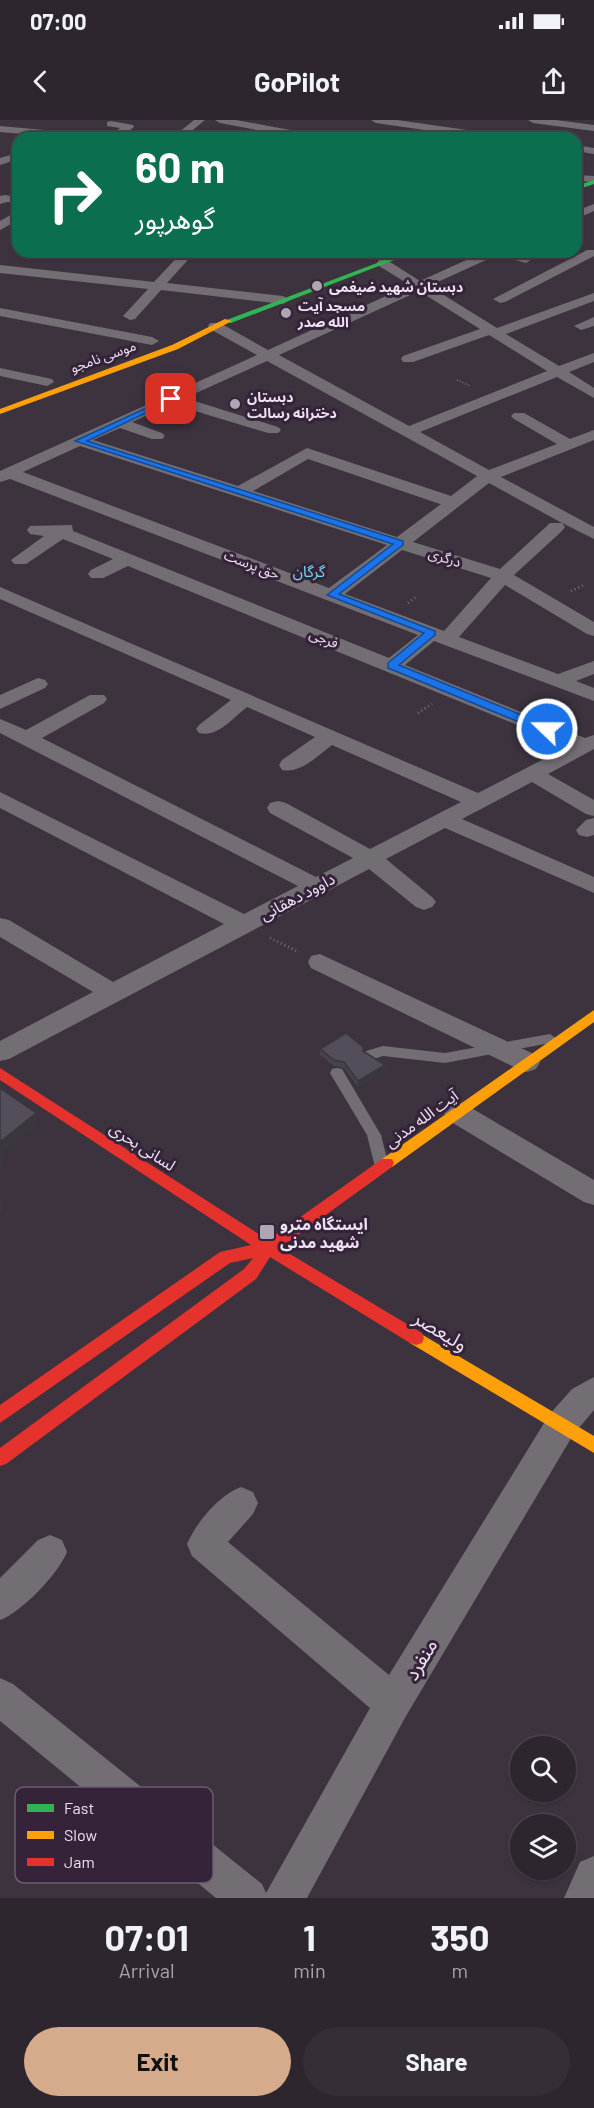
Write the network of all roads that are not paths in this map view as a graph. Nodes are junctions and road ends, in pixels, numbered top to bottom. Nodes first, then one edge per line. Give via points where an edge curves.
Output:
1 (29, 120) edge
2 (200, 120) edge
3 (220, 120) edge
4 (376, 120) edge
5 (533, 120) edge
6 (111, 124) dead end
7 (594, 128) edge
8 (41, 132) edge
9 (122, 132) edge
10 (185, 132) edge
11 (284, 132) edge
12 (460, 132) edge
13 (594, 240) edge
14 (585, 250) edge
15 (183, 258) edge
16 (386, 258) edge
17 (389, 258) edge
18 (481, 258) edge
19 (522, 258) edge
20 (571, 258) edge
21 (526, 259) dead end
22 (0, 269) edge
23 (150, 270) dead end
24 (170, 272) junction
25 (116, 282) junction
26 (157, 286) junction
27 (420, 286) junction
28 (98, 293) dead end
29 (594, 297) edge
30 (500, 299) dead end
31 (283, 300) junction
32 (0, 312) edge
33 (130, 316) dead end
34 (215, 326) junction
35 (493, 331) junction
36 (152, 341) junction
37 (269, 355) junction
38 (594, 357) edge
39 (408, 359) dead end
40 (557, 371) junction
41 (0, 372) edge
42 (47, 382) junction
43 (62, 388) junction
44 (594, 394) edge
45 (0, 399) edge
46 (171, 399) junction
47 (0, 412) edge
48 (519, 416) dead end
49 (119, 423) junction
50 (273, 430) dead end
51 (408, 432) junction
52 (594, 435) edge
53 (156, 436) dead end
54 (79, 441) junction
55 (570, 444) junction
56 (5, 475) edge
57 (488, 476) junction
58 (240, 492) junction
59 (451, 501) junction
60 (99, 506) junction
61 (556, 527) dead end
62 (36, 530) dead end
63 (61, 532) junction
64 (594, 534) edge
65 (399, 543) junction
66 (128, 559) junction
67 (20, 560) dead end
68 (97, 574) dead end
69 (503, 576) junction
70 (0, 592) edge
71 (332, 595) junction
72 (594, 630) edge
73 (439, 636) junction
74 (392, 666) junction
75 (594, 667) edge
76 (559, 681) junction
77 (38, 684) dead end
78 (594, 695) edge
79 (98, 699) dead end
80 (245, 699) junction
81 (0, 703) edge
82 (0, 725) edge
83 (206, 729) dead end
84 (330, 736) junction
85 (27, 738) junction
86 (590, 743) edge
87 (290, 765) dead end
88 (531, 773) junction
89 (0, 799) edge
90 (478, 801) junction
91 (278, 808) dead end
92 (444, 819) junction
93 (592, 822) edge
94 (370, 858) junction
95 (316, 886) junction
96 (594, 886) edge
97 (424, 903) dead end
98 (243, 924) junction
99 (4, 933) edge
100 (320, 962) road end
101 (113, 993) junction
102 (594, 1015) edge
103 (564, 1036) junction
104 (496, 1049) junction
105 (0, 1052) edge
106 (371, 1055) edge
107 (527, 1062) junction
108 (0, 1073) edge
109 (337, 1073) dead end
110 (458, 1113) junction
111 (382, 1167) junction
112 (594, 1194) edge
113 (268, 1248) junction
114 (594, 1391) edge
115 (0, 1415) edge
116 (561, 1425) junction
117 (594, 1445) edge
118 (0, 1458) edge
119 (241, 1503) dead end
120 (50, 1552) dead end
121 (0, 1603) edge
122 (0, 1697) edge
123 (393, 1702) junction
124 (111, 1787) edge
125 (213, 1870) edge
126 (594, 1876) edge
127 (248, 1898) edge
128 (285, 1898) edge
129 (584, 1898) edge

1 - 8 street via 55,123
2 - 10 street
3 - 11 street
4 - 12 street
5 - 7 street
6 - 9 street via 129,128
13 - 14 street
15 - 24 street
16 - 31 main road, موسی نامجو
17 - 27 street
18 - 27 street
19 - 21 street
20 - 30 street
22 - 25 street
23 - 24 street
24 - 26 street
25 - 26 street
25 - 28 street
26 - 31 street
26 - 33 street
27 - 35 street
27 - 37 street
29 - 35 street
31 - 34 main road, موسی نامجو
32 - 36 street
34 - 36 main road, موسی نامجو
34 - 37 street
34 - 43 main road, موسی نامجو via 175,347
35 - 39 street
35 - 40 street
36 - 42 main road, موسی نامجو
37 - 46 street
37 - 51 street
38 - 40 street
40 - 44 street
40 - 51 street
41 - 42 street
42 - 43 main road
42 - 45 main road, موسی نامجو
43 - 47 main road, موسی نامجو
46 - 49 street
46 - 50 street
48 - 55 street
49 - 53 street
49 - 54 street
51 - 57 street
52 - 55 street
54 - 56 street
54 - 58 street, درگری
55 - 57 street
56 - 60 street, حق پرست
57 - 59 street
57 - 64 street
58 - 59 street via 307,453
58 - 65 street, درگری
59 - 65 street
60 - 63 street
60 - 71 street, حق پرست
61 - 69 street
62 - 63 street, فرجی
63 - 66 street, فرجی
63 - 67 street
65 - 69 street, درگری
65 - 71 street
66 - 68 street
66 - 74 street, فرجی
69 - 72 street, درگری
69 - 73 street
70 - 80 street
71 - 73 street, حق پرست
73 - 74 street
73 - 76 street, حق پرست
74 - 86 street, فرجی
75 - 76 street
76 - 78 street, حق پرست
77 - 81 street
79 - 85 street
80 - 83 street
80 - 84 street
82 - 85 street
84 - 87 street
84 - 90 street
85 - 95 street
86 - 88 street, داوود دهقانی
88 - 90 street, داوود دهقانی
88 - 93 street
89 - 98 street
90 - 92 street, داوود دهقانی
91 - 94 street
92 - 94 street, داوود دهقانی
92 - 96 street
94 - 95 street, داوود دهقانی
94 - 97 street
95 - 98 street, داوود دهقانی
98 - 101 street, داوود دهقانی
99 - 101 street
100 - 104 street
101 - 105 street, داوود دهقانی
102 - 103 main road, آیت الله مدنی
103 - 104 lane
103 - 107 main road, آیت الله مدنی
104 - 106 lane via 445,1058 383,1051
104 - 107 street
107 - 110 main road, آیت الله مدنی
108 - 113 main road, لسانی بحری
109 - 111 lane via 374,1135
110 - 111 main road, آیت الله مدنی
110 - 112 street
111 - 113 main road, آیت الله مدنی
113 - 115 main road, آیت الله مدنی via 226,1257
113 - 116 main road, ولیعصر
113 - 118 main road, آیت الله مدنی via 250,1274
114 - 116 street, منفرد
116 - 117 main road, ولیعصر
116 - 123 street, منفرد
119 - 123 street via 204,1544
120 - 121 street
122 - 124 street
123 - 128 street, منفرد
125 - 127 street
126 - 129 street

